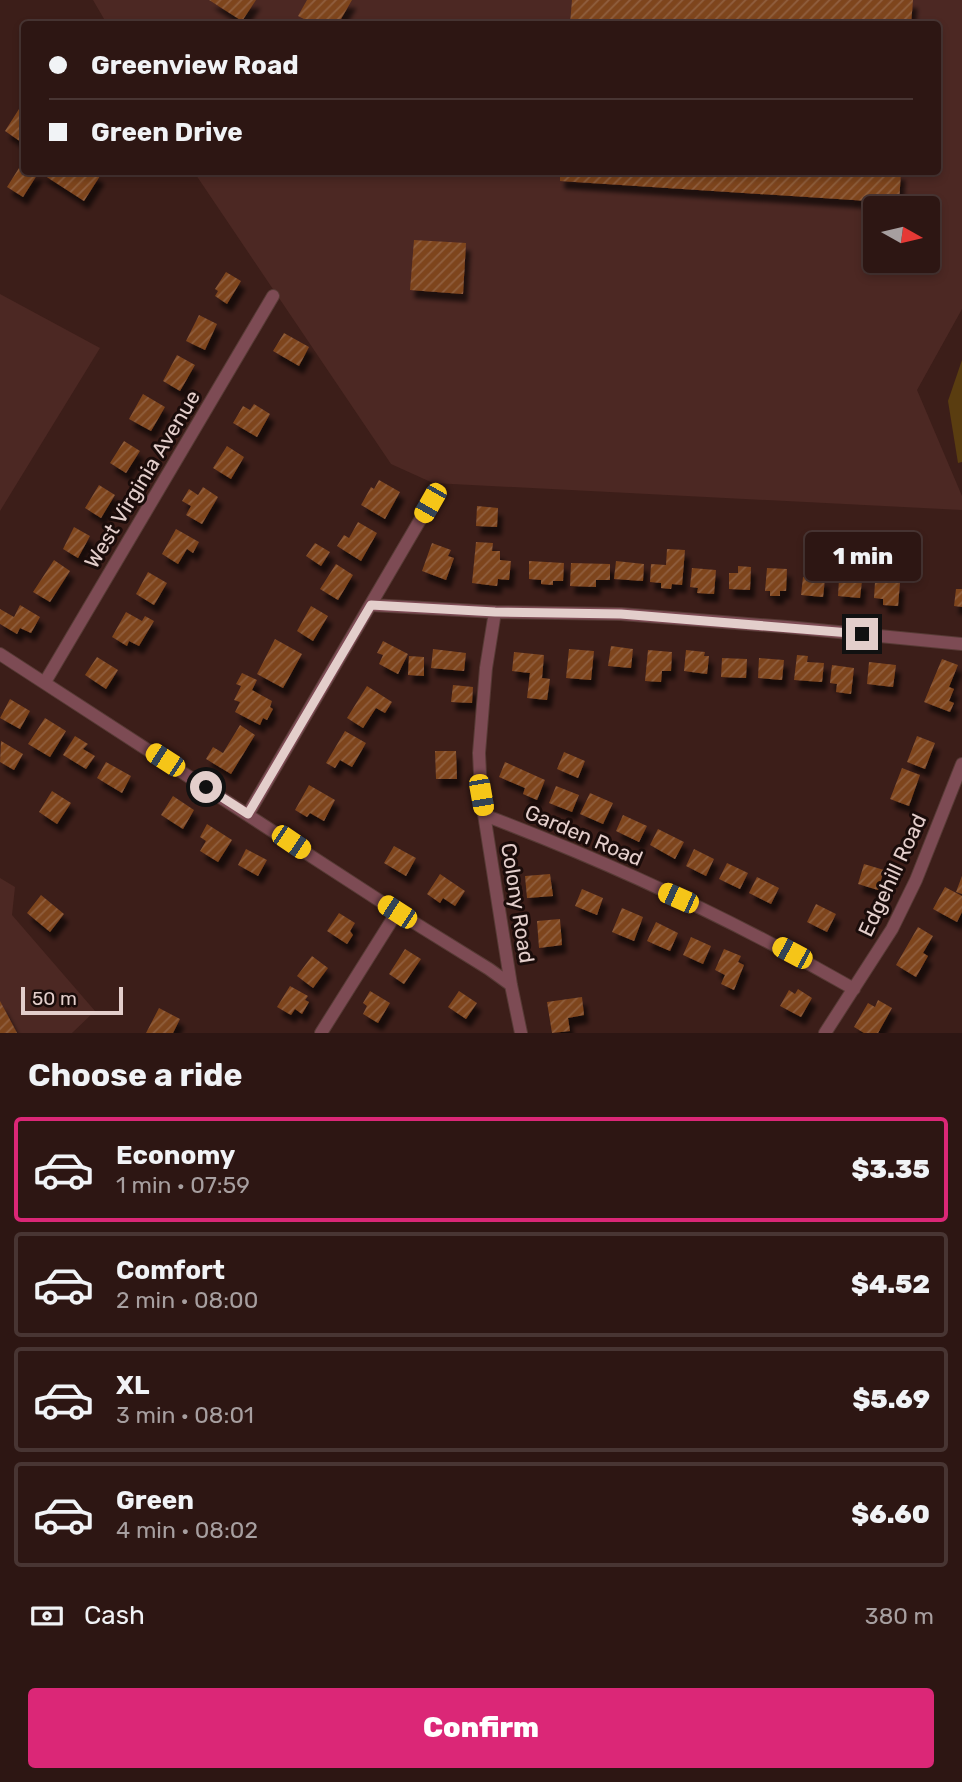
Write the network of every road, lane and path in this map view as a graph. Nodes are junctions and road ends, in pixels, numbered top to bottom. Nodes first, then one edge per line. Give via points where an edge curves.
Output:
1 (273, 296) dead end
2 (430, 503) dead end
3 (371, 605) junction
4 (495, 612) junction
5 (962, 644) edge
6 (0, 654) edge
7 (45, 682) junction
8 (962, 764) edge
9 (248, 814) junction
10 (484, 814) junction
11 (397, 912) junction
12 (511, 985) junction
13 (854, 989) junction
14 (321, 1033) edge
15 (521, 1033) edge
16 (825, 1033) edge

1 - 7 street, West Virginia Avenue
2 - 3 street
3 - 4 street
3 - 9 street
4 - 5 street via 621,614
4 - 10 street, Colony Road via 479,753
6 - 7 street
7 - 9 street
8 - 13 street, Edgehill Road via 916,880
9 - 11 street
10 - 12 street, Colony Road
10 - 13 street, Garden Road via 728,920
11 - 12 street
11 - 14 street
12 - 15 street, Colony Road
13 - 16 street, Edgehill Road

